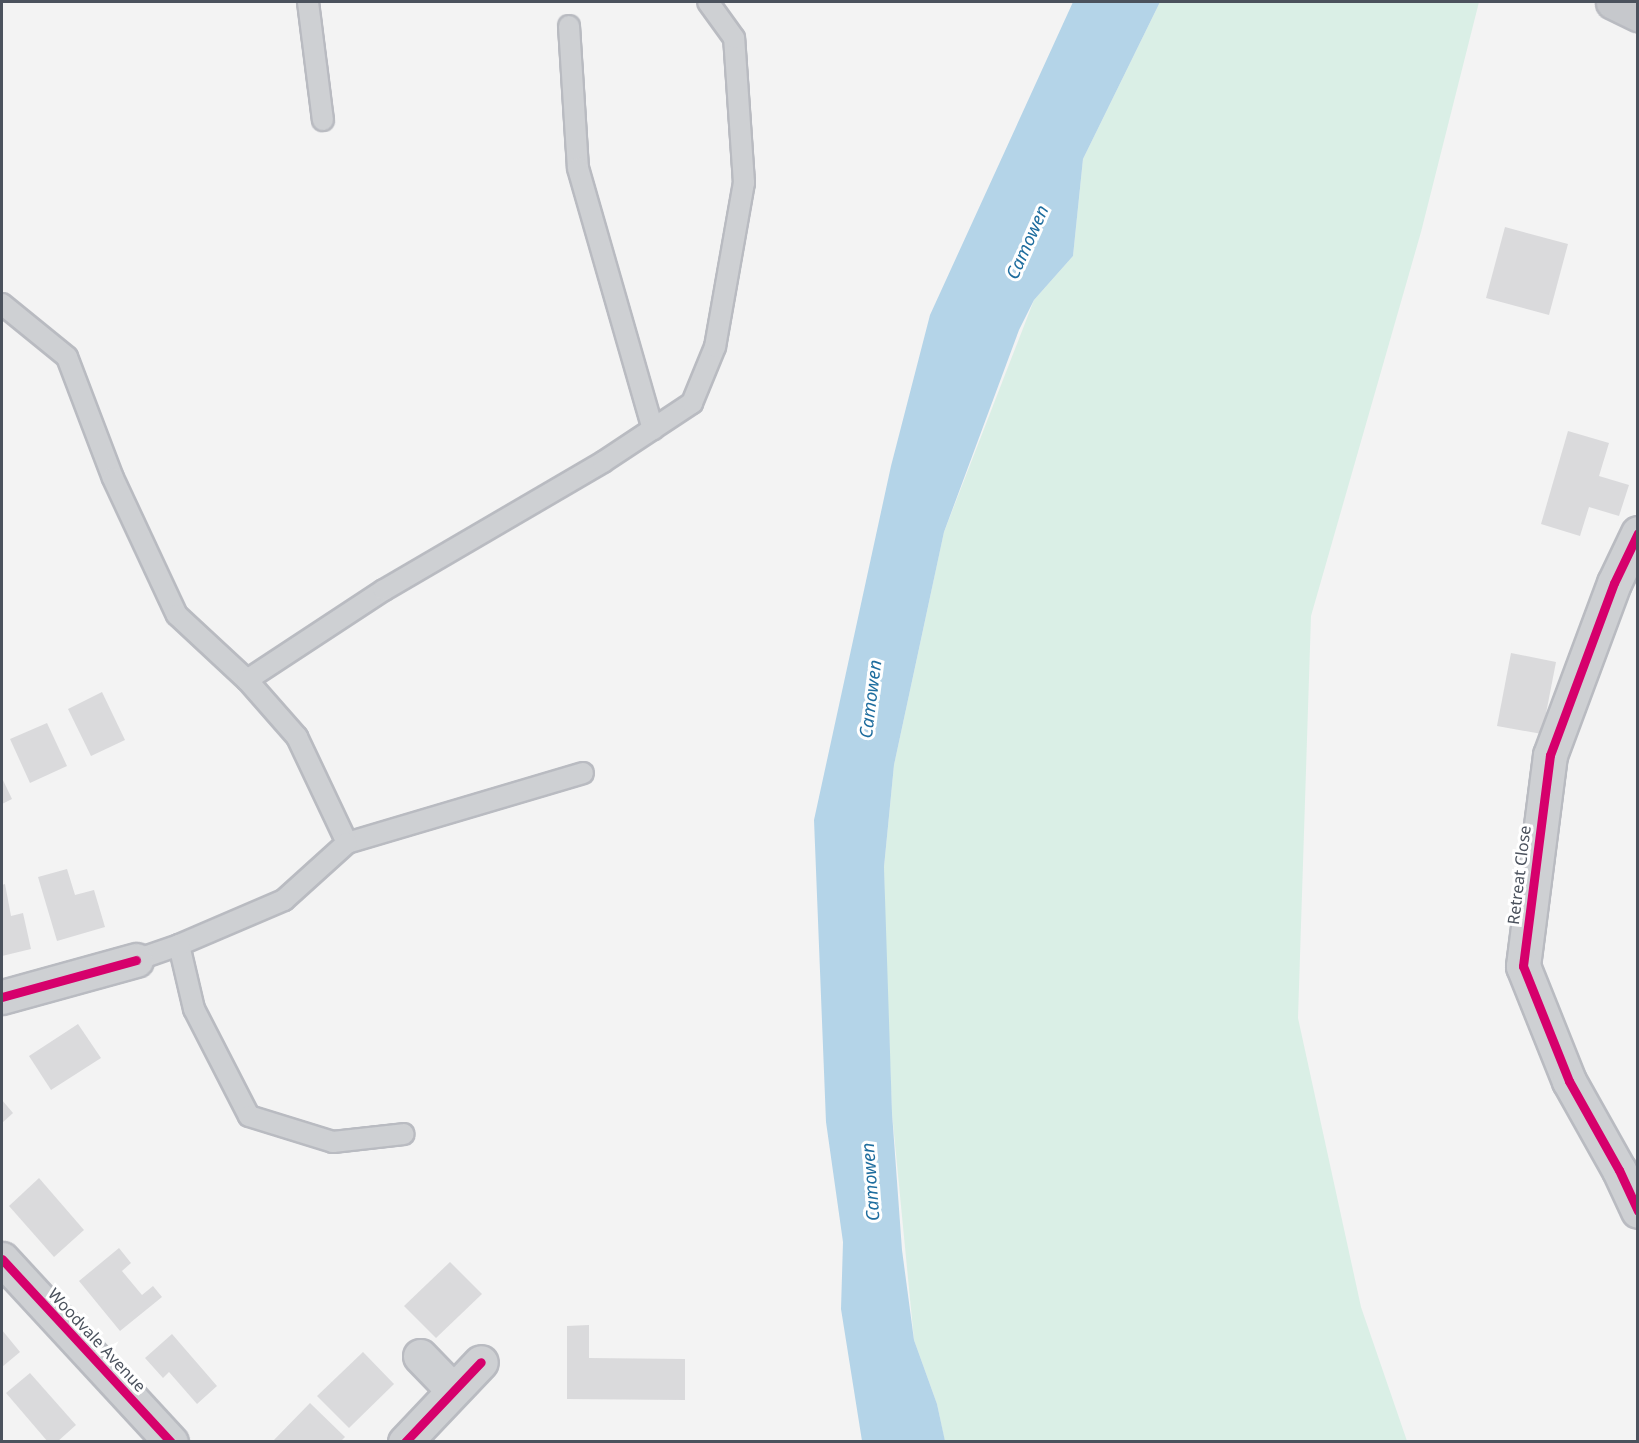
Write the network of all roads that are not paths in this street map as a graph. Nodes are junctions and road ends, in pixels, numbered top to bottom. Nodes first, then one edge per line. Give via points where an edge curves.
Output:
1 (308, 2) edge
2 (708, 2) edge
3 (1613, 2) edge
4 (1638, 14) edge
5 (569, 26) dead end
6 (323, 120) dead end
7 (2, 304) edge
8 (653, 429) junction
9 (1638, 533) edge
10 (247, 680) junction
11 (584, 773) dead end
12 (347, 843) junction
13 (179, 945) junction
14 (136, 960) joint
15 (2, 997) edge
16 (404, 1134) dead end
17 (1638, 1211) edge
18 (2, 1259) edge
19 (420, 1356) dead end
20 (481, 1362) dead end
21 (453, 1390) junction
22 (171, 1442) edge
23 (405, 1442) edge

1 - 6 lane
2 - 8 lane via 734,38 744,183 715,347 692,403
3 - 4 highway
5 - 8 lane via 578,168
7 - 10 lane via 67,357 113,478 177,615
8 - 10 lane via 384,590
9 - 17 street, Retreat Close via 1614,583 1550,755 1522,966 1569,1081
10 - 12 lane via 297,737
11 - 12 lane
12 - 13 lane via 284,900
13 - 14 lane
13 - 16 lane via 194,1010 249,1116 333,1142
14 - 15 street
18 - 22 street, Woodvale Avenue
19 - 21 street
20 - 21 street
21 - 23 street

